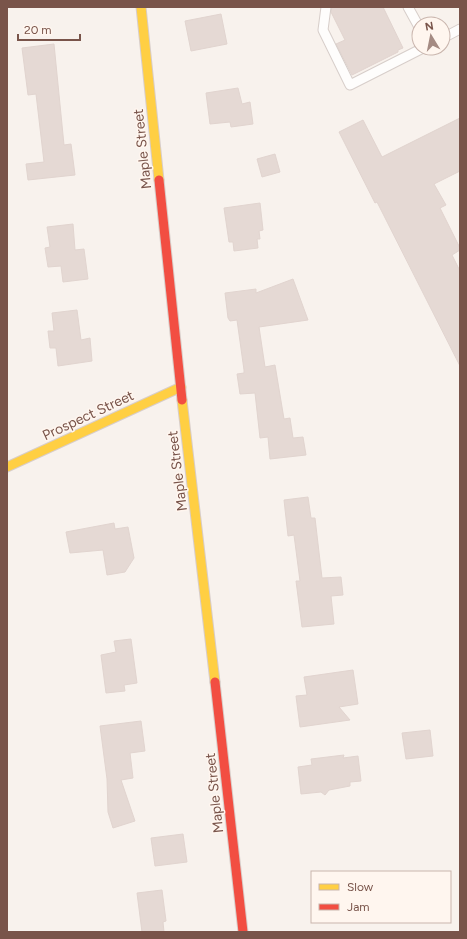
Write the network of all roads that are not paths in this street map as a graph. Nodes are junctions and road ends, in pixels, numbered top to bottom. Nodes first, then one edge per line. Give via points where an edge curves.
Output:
1 (141, 7) edge
2 (326, 7) edge
3 (408, 7) edge
4 (413, 16) edge
5 (460, 29) edge
6 (451, 34) edge
7 (411, 54) edge
8 (181, 387) junction
9 (7, 468) edge
10 (243, 932) edge

1 - 8 main road, Maple Street
2 - 7 lane via 323,30 350,84
3 - 4 lane
5 - 6 lane
8 - 9 main road, Prospect Street
8 - 10 main road, Maple Street

